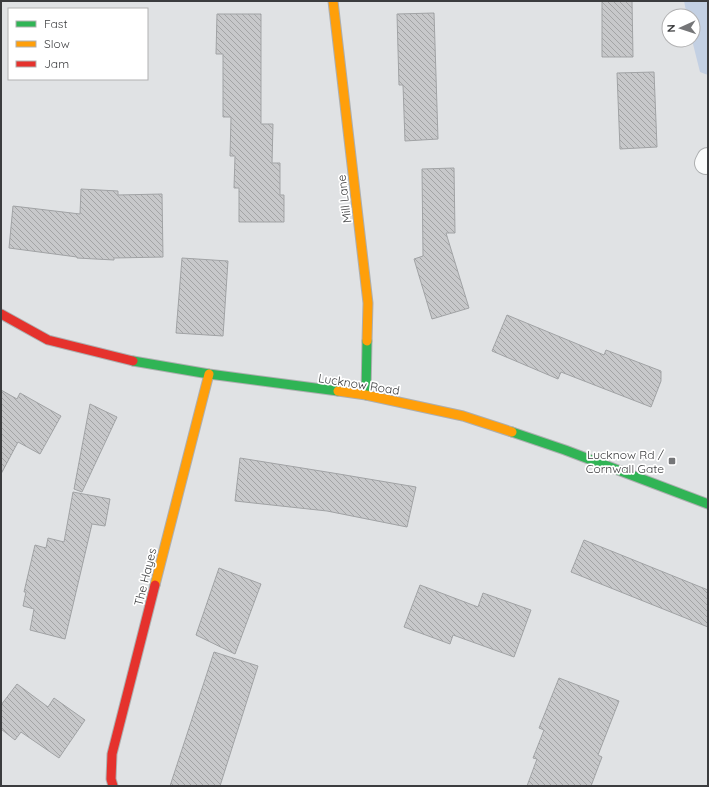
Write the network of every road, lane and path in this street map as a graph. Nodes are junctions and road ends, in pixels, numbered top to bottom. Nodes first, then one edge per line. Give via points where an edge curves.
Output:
1 (333, 1) edge
2 (1, 314) edge
3 (209, 374) junction
4 (366, 395) junction
5 (708, 504) edge
6 (113, 786) edge

1 - 4 street, Mill Lane via 368,303
2 - 3 street, Lucknow Road via 48,340 130,360
3 - 4 street, Lucknow Road
3 - 6 street, The Hayes via 112,754
4 - 5 street, Lucknow Road via 463,416 565,450

